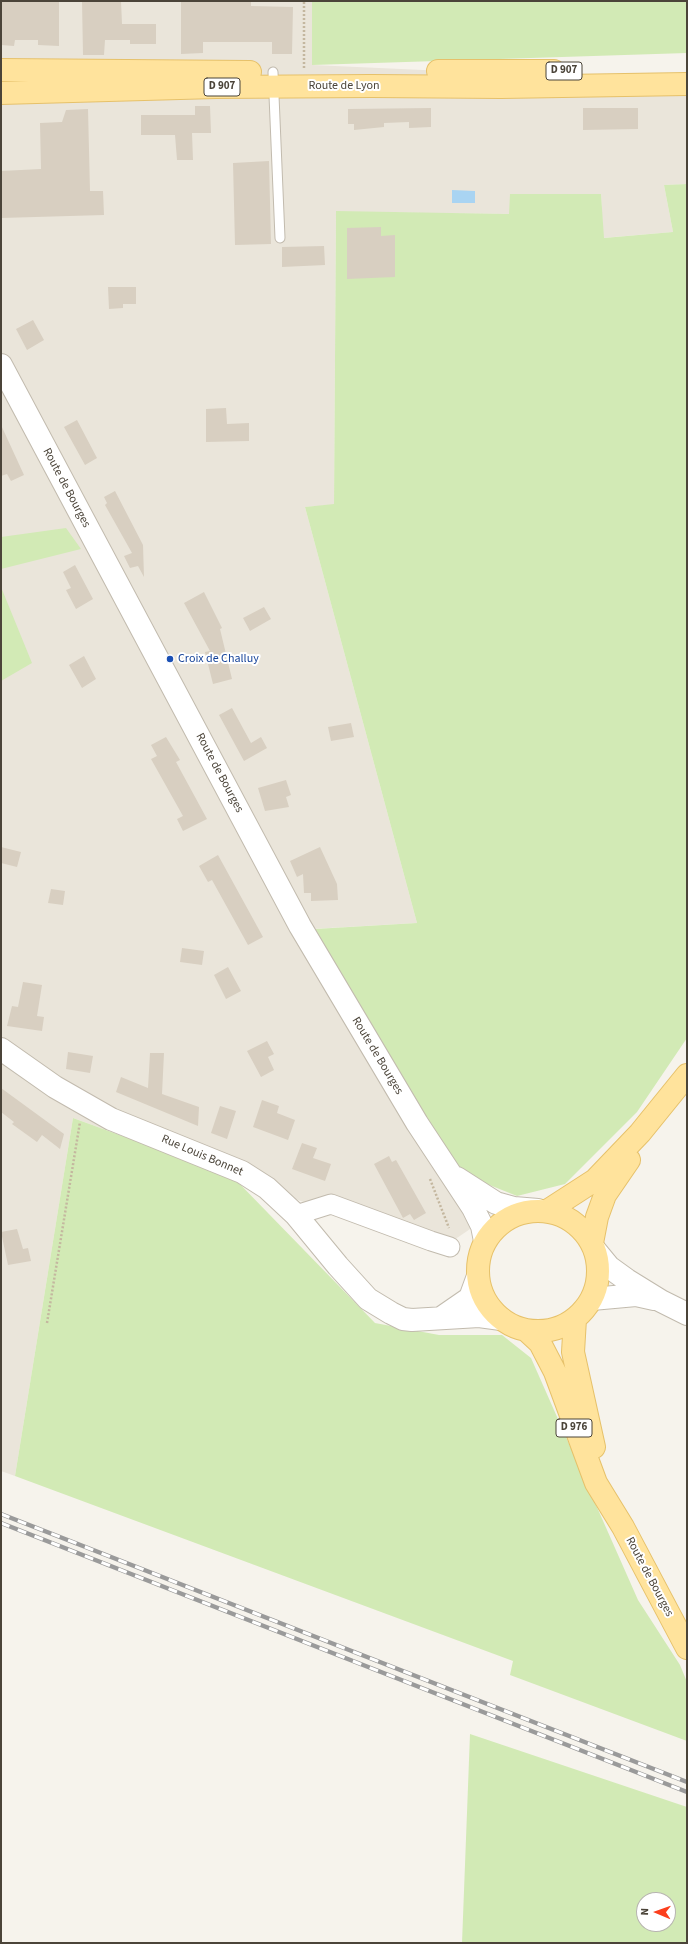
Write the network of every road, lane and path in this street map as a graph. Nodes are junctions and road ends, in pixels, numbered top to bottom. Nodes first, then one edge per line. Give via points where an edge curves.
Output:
1 (304, 1) edge
2 (687, 70) edge
3 (4, 71) edge
4 (304, 72) junction
5 (273, 79) junction
6 (687, 84) edge
7 (1, 93) edge
8 (280, 238) dead end
9 (1, 365) edge
10 (1, 1049) edge
11 (687, 1075) edge
12 (673, 1094) junction
13 (83, 1103) junction
14 (451, 1173) junction
15 (428, 1175) dead end
16 (542, 1210) junction
17 (296, 1215) junction
18 (485, 1241) junction
19 (450, 1247) joint
20 (594, 1247) junction
21 (478, 1276) junction
22 (592, 1299) junction
23 (661, 1301) junction
24 (687, 1314) edge
25 (441, 1318) junction
26 (501, 1319) junction
27 (575, 1319) junction
28 (47, 1323) dead end
29 (526, 1330) junction
30 (623, 1527) junction
31 (687, 1648) edge

1 - 4 path
2 - 4 main road, Route de Lyon / D 907
3 - 5 main road, Route de Lyon / D 907
4 - 5 main road, Route de Lyon / D 907
5 - 6 main road, Route de Lyon / D 907 via 501,87
5 - 7 main road, Route de Lyon / D 907
5 - 8 lane
9 - 14 street, Route de Bourges via 300,926 417,1123
10 - 13 street, Rue Louis Bonnet via 54,1088
11 - 12 main road
12 - 16 main road via 596,1180
12 - 20 main road via 605,1195 596,1217
13 - 17 street, Rue Louis Bonnet via 110,1119 242,1172 267,1188
13 - 28 path
14 - 16 street, Route de Bourges via 496,1203 514,1208
14 - 18 street, Route de Bourges via 473,1208 482,1226
15 - 19 path via 450,1234
16 - 18 main road via 519,1213 500,1223
16 - 20 main road via 569,1218 584,1231
17 - 19 street via 331,1204
17 - 25 street, Rue Louis Bonnet via 368,1299 403,1319
18 - 21 main road via 479,1255
20 - 22 main road via 599,1270
20 - 23 street via 609,1267
21 - 25 street via 470,1298
21 - 26 main road via 484,1298
22 - 23 street via 636,1295
22 - 27 main road
23 - 24 street
25 - 26 street, Rue Louis Bonnet via 479,1316
26 - 29 main road
27 - 29 main road via 553,1330
27 - 30 main road, D 976 via 573,1352 581,1390 601,1475
29 - 30 main road, D 976 via 540,1343 555,1372 596,1483
30 - 31 main road, Route de Bourges / D 976

